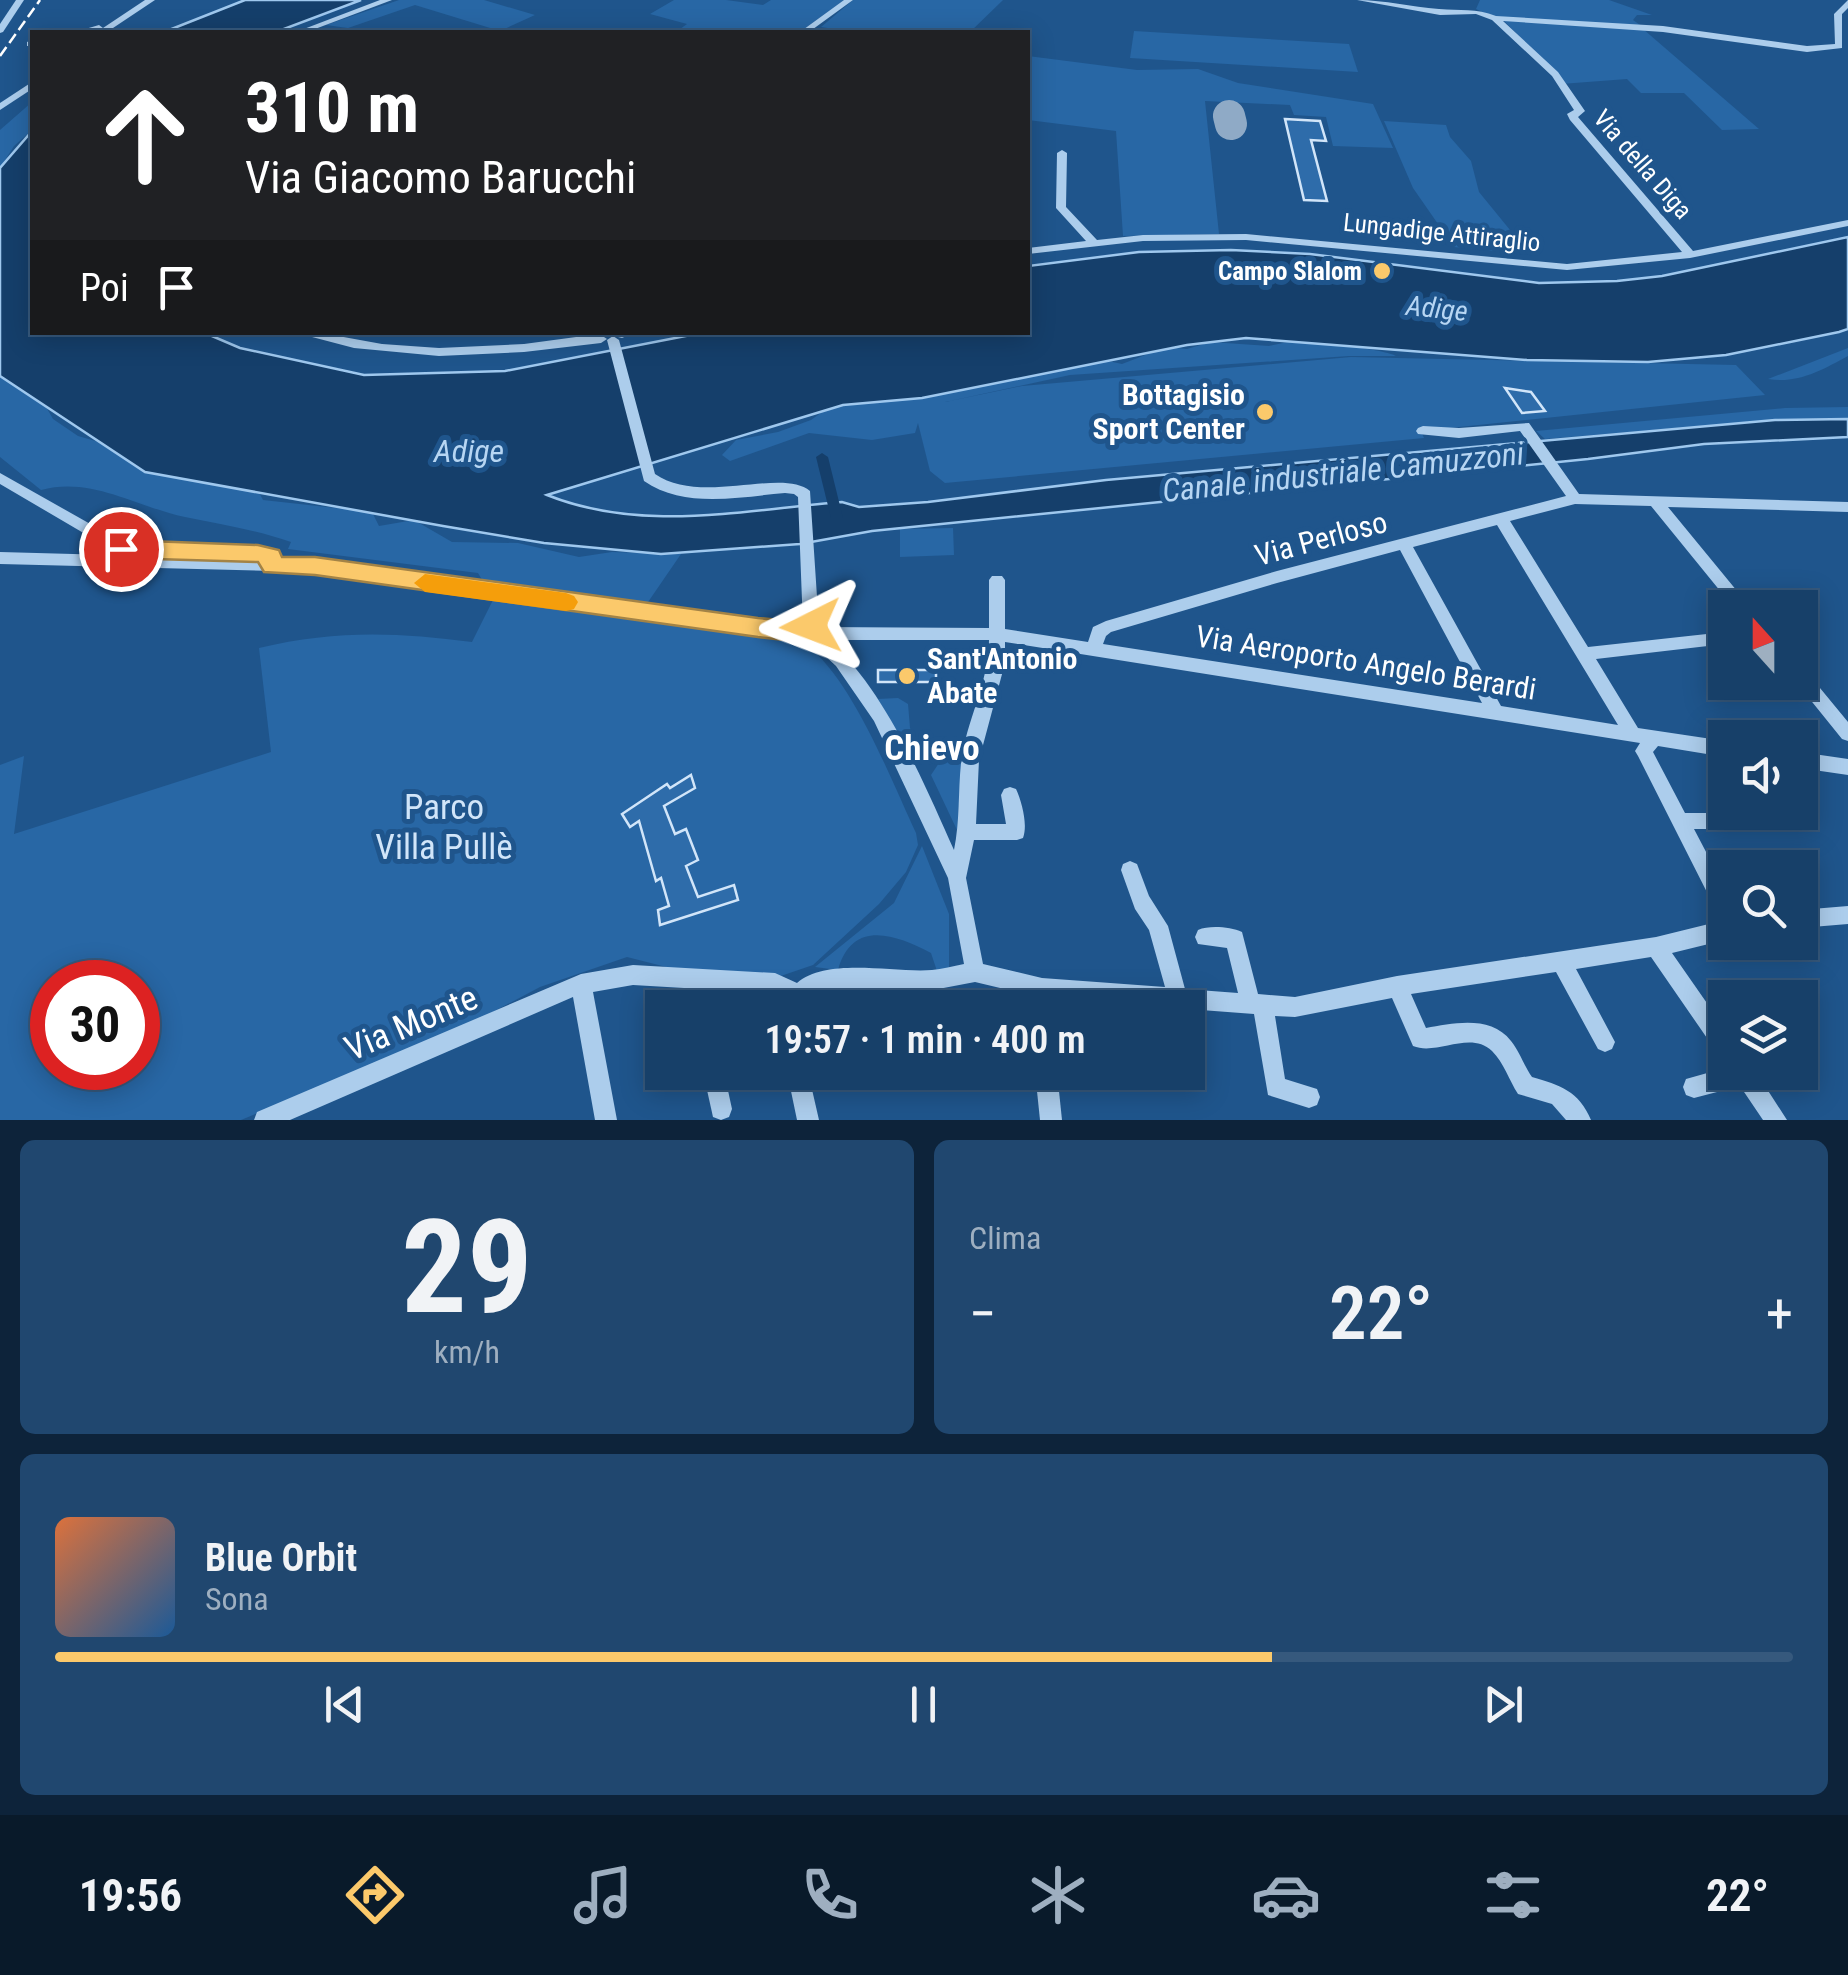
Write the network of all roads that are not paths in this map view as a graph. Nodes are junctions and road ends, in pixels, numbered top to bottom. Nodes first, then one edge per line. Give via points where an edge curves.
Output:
1 (20, 0) edge
2 (128, 0) edge
3 (151, 0) edge
4 (388, 0) edge
5 (849, 0) edge
6 (1361, 0) edge
7 (1848, 4) edge
8 (1495, 18) junction
9 (0, 30) edge
10 (103, 30) edge
11 (306, 30) edge
12 (807, 30) edge
13 (30, 86) edge
14 (0, 107) edge
15 (1062, 153) dead end
16 (1848, 223) edge
17 (1093, 242) junction
18 (1030, 251) edge
19 (1690, 255) junction
20 (310, 335) edge
21 (613, 336) edge
22 (1424, 432) dead end
23 (0, 478) edge
24 (1575, 499) junction
25 (1655, 501) junction
26 (1848, 507) edge
27 (1501, 519) junction
28 (1405, 546) junction
29 (0, 558) edge
30 (272, 566) junction
31 (996, 580) dead end
32 (1728, 590) edge
33 (811, 633) junction
34 (998, 634) junction
35 (1708, 640) edge
36 (1093, 649) junction
37 (1586, 654) junction
38 (1818, 698) edge
39 (1495, 711) junction
40 (1633, 734) junction
41 (1848, 734) edge
42 (1654, 738) junction
43 (1708, 746) edge
44 (1818, 763) edge
45 (1848, 767) edge
46 (1010, 796) dead end
47 (1680, 821) junction
48 (1708, 821) edge
49 (968, 832) junction
50 (1130, 870) dead end
51 (1708, 875) edge
52 (957, 878) junction
53 (1848, 915) edge
54 (1818, 918) edge
55 (1708, 934) edge
56 (1205, 937) dead end
57 (1656, 947) junction
58 (1561, 961) junction
59 (975, 972) junction
60 (693, 981) junction
61 (582, 984) junction
62 (1397, 986) junction
63 (695, 990) edge
64 (784, 990) edge
65 (806, 990) edge
66 (1022, 990) edge
67 (1176, 990) edge
68 (1205, 1001) edge
69 (1257, 1006) junction
70 (1708, 1022) edge
71 (1604, 1042) dead end
72 (1708, 1084) edge
73 (1694, 1088) dead end
74 (717, 1090) edge
75 (801, 1090) edge
76 (1048, 1090) edge
77 (1755, 1090) edge
78 (1309, 1097) dead end
79 (722, 1109) dead end
80 (265, 1120) edge
81 (606, 1120) edge
82 (808, 1120) edge
83 (1051, 1120) edge
84 (1580, 1120) edge
85 (1776, 1120) edge

1 - 9 street
2 - 10 street via 130,6
3 - 10 street
4 - 11 street
5 - 12 street
6 - 8 street
7 - 8 street via 1838,14 1839,46 1807,49 1663,29
8 - 19 street, Via della Diga via 1554,74 1580,110 1573,118
13 - 14 street
15 - 17 street via 1061,208
16 - 19 street, Lungadige Attiraglio
17 - 18 street, Lungadige Attiraglio
17 - 19 street, Lungadige Attiraglio via 1246,236 1567,267
20 - 21 street via 419,352
21 - 33 street via 648,478 682,492 798,489 806,503
22 - 24 street via 1528,430
23 - 30 street via 121,549 258,553 271,556
24 - 25 street, Via Perloso
24 - 27 street, Via Perloso
25 - 26 street, Via Perloso
25 - 32 street
27 - 28 street, Via Perloso
27 - 37 street
28 - 36 street, Via Perloso via 1106,627
28 - 39 street
29 - 30 street, Via Aeroporto Angelo Berardi
30 - 33 street, Via Aeroporto Angelo Berardi via 315,566
31 - 34 street
33 - 34 street, Via Aeroporto Angelo Berardi
33 - 52 street via 842,662 880,716
34 - 36 street, Via Aeroporto Angelo Berardi
34 - 49 street via 997,663 970,760
35 - 37 street
36 - 39 street, Via Aeroporto Angelo Berardi
37 - 40 street
38 - 41 street
39 - 40 street, Via Aeroporto Angelo Berardi
40 - 42 street, Via Aeroporto Angelo Berardi
42 - 43 street, Via Aeroporto Angelo Berardi
42 - 47 street via 1644,751
44 - 45 street
46 - 49 street via 1017,832
47 - 48 street
47 - 51 street
49 - 52 street
50 - 67 street via 1158,926
52 - 59 street
53 - 54 street
55 - 57 street
56 - 69 street via 1236,939
57 - 58 street
57 - 70 street
58 - 62 street
58 - 71 street
59 - 65 street via 934,980 824,979
59 - 66 street
60 - 61 street, Via Monte via 633,975
60 - 63 street
60 - 64 street, Via Monte via 775,983
61 - 80 street, Via Monte
61 - 81 street
62 - 69 street via 1295,1007
62 - 84 street via 1420,1039 1474,1032 1492,1038 1526,1086 1558,1095
68 - 69 street
69 - 78 street via 1276,1086
72 - 73 street
74 - 79 street
75 - 82 street
76 - 83 street
77 - 85 street

